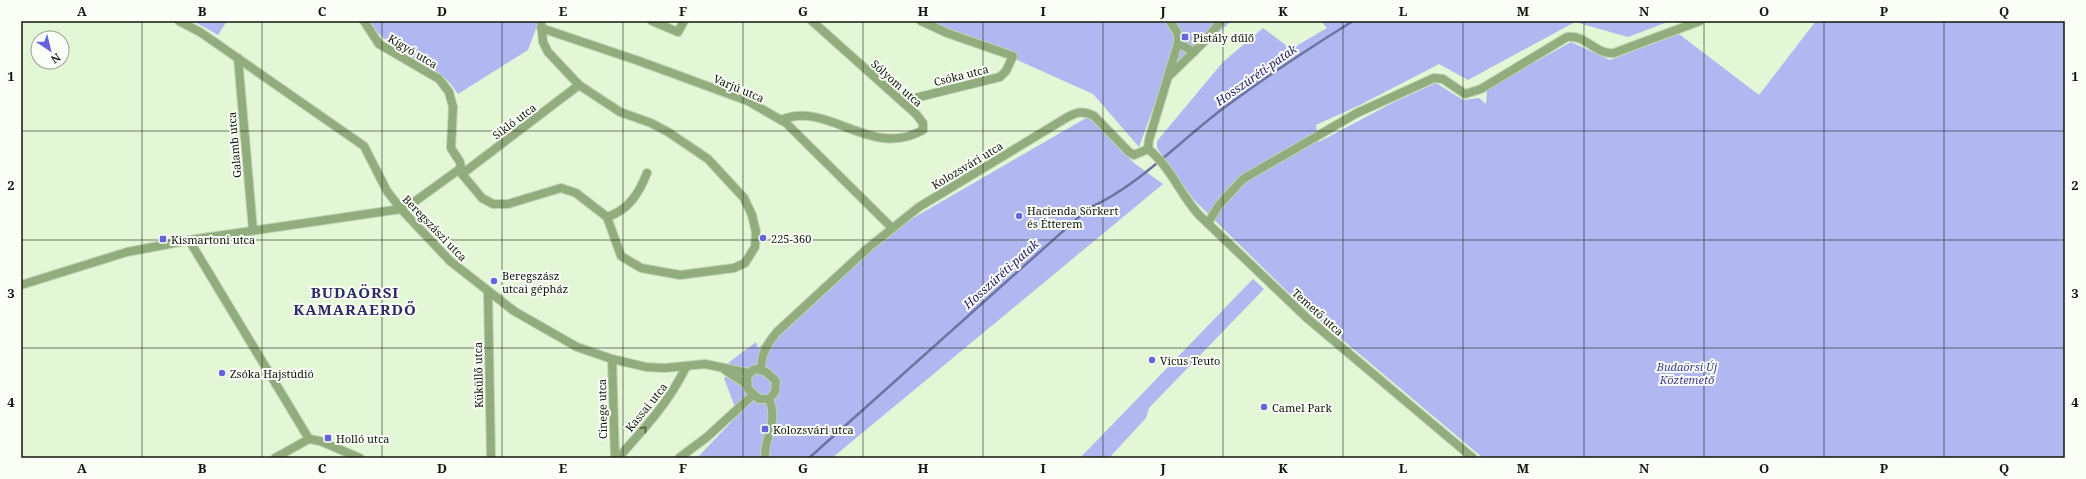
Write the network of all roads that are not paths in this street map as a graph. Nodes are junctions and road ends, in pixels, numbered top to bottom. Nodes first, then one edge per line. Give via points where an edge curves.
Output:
1 (179, 21) edge
2 (364, 21) edge
3 (652, 21) edge
4 (684, 21) edge
5 (812, 21) edge
6 (921, 21) edge
7 (1170, 21) edge
8 (1220, 21) edge
9 (1700, 21) edge
10 (541, 25) edge
11 (1178, 43) junction
12 (1194, 52) junction
13 (238, 58) junction
14 (1168, 77) junction
15 (579, 85) junction
16 (904, 103) junction
17 (781, 120) junction
18 (1148, 149) junction
19 (461, 171) junction
20 (647, 173) dead end
21 (401, 209) junction
22 (607, 217) junction
23 (1208, 223) junction
24 (892, 228) junction
25 (253, 230) junction
26 (189, 240) junction
27 (21, 285) edge
28 (488, 293) junction
29 (612, 359) junction
30 (720, 366) junction
31 (686, 367) junction
32 (761, 370) junction
33 (749, 373) junction
34 (746, 384) junction
35 (753, 395) junction
36 (769, 399) junction
37 (309, 439) junction
38 (275, 458) edge
39 (360, 458) edge
40 (491, 458) edge
41 (615, 458) edge
42 (618, 458) edge
43 (679, 458) edge
44 (765, 458) edge
45 (1473, 458) edge

1 - 13 street, Beregszászi utca
2 - 19 street, Kígyó utca via 379,44 439,80 449,92 453,107 451,148 460,162
3 - 4 street via 678,32
5 - 16 street, Sólyom utca
6 - 16 street, Csóka utca via 1013,56 1000,77 911,99
7 - 11 street via 1178,34
8 - 12 street
9 - 23 street via 1614,53 1602,52 1578,37 1568,37 1471,93 1463,93 1443,79 1428,79 1357,113 1250,174 1223,199
10 - 15 street via 543,42 548,52
10 - 17 street, Varjú utca via 748,101
11 - 12 street
11 - 14 street
12 - 14 street
13 - 21 street, Beregszászi utca via 364,146 386,191
13 - 25 street, Galamb utca
14 - 18 street via 1148,140
15 - 19 street, Sikló utca
15 - 22 street via 620,112 668,132 708,159 744,198 752,214 756,232 755,247 745,263 720,271 680,275 641,268 621,256
16 - 17 street, Sólyom utca via 923,123 923,130 911,137 890,139 863,135 814,116 792,115
17 - 24 street, Varjú utca
18 - 23 street, Temető utca via 1165,167 1184,197
18 - 24 street, Kolozsvári utca via 1134,155 1087,112 1073,114 919,207
19 - 21 street, Sikló utca
19 - 22 street, Kígyó utca via 482,198 493,204 508,204 561,188 576,193
20 - 22 street via 637,196 614,215
21 - 25 street
21 - 28 street, Beregszászi utca via 450,262
23 - 45 street, Temető utca via 1308,319
24 - 32 street, Kolozsvári utca via 777,332 762,355
25 - 26 street
26 - 27 street via 127,252
26 - 37 street
28 - 29 street, Beregszászi utca via 560,339 596,355
28 - 40 street, Küküllő utca
29 - 31 street, Beregszászi utca via 646,367
29 - 41 street, Cinege utca
30 - 31 street, Beregszászi utca via 706,364
30 - 33 street, Beregszászi utca
30 - 34 street
42 -> 31 street, Kassai utca via 661,409 677,387
32 - 33 street
32 - 36 street via 776,381 775,392
33 - 34 street
34 - 35 street
35 - 36 street via 759,399
35 - 43 street via 712,434
36 - 44 street via 773,420 765,448
37 - 38 street
37 - 39 street

